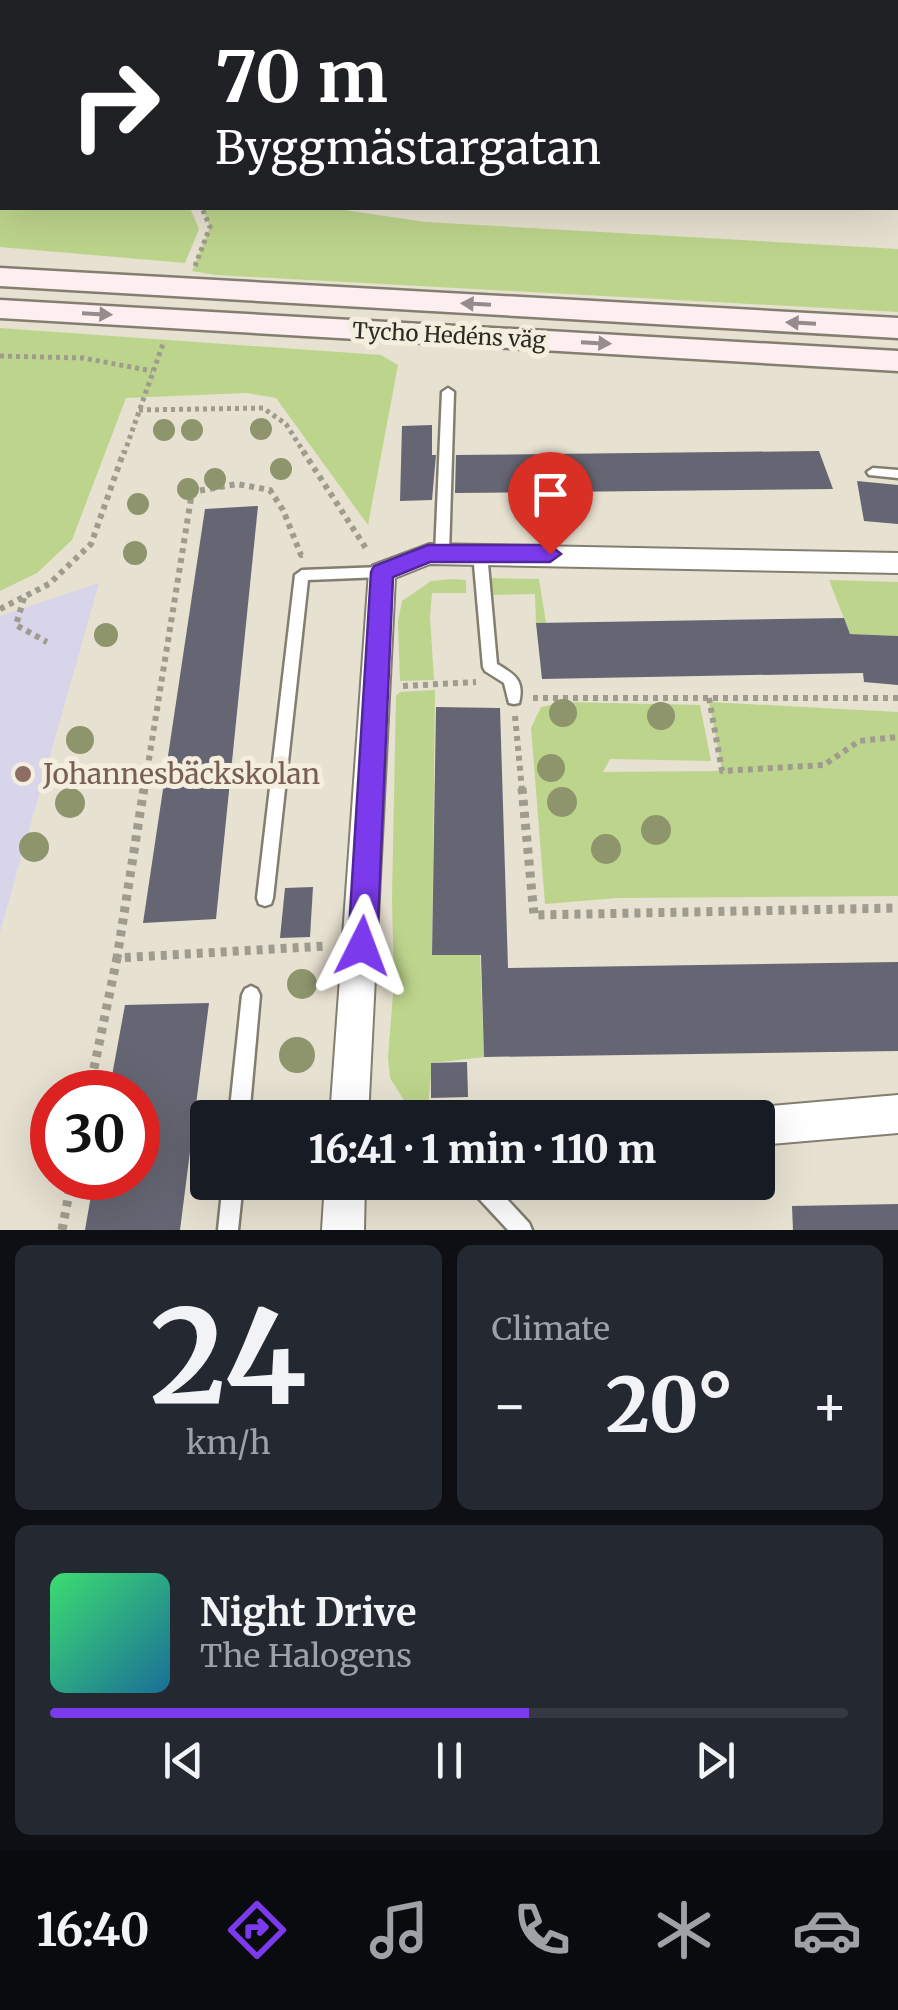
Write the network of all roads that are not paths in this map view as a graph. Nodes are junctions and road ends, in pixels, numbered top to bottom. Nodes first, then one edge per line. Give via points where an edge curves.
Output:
1 (0, 277) edge
2 (0, 308) edge
3 (898, 328) edge
4 (898, 361) edge
5 (448, 392) dead end
6 (872, 472) dead end
7 (898, 474) edge
8 (442, 554) junction
9 (480, 554) junction
10 (375, 562) junction
11 (898, 563) edge
12 (514, 698) road end
13 (265, 898) dead end
14 (251, 995) dead end
15 (241, 1100) edge
16 (350, 1100) edge
17 (898, 1114) edge
18 (775, 1125) edge
19 (230, 1200) edge
20 (344, 1200) edge
21 (494, 1200) edge
22 (228, 1230) edge
23 (343, 1230) edge
24 (522, 1230) edge

3 -> 1 main road, Tycho Hedéns väg
2 -> 4 main road, Tycho Hedéns väg
5 - 8 lane
6 - 7 lane
8 - 9 street
8 - 10 street
9 - 11 street
9 - 12 lane via 490,668 511,680
10 - 13 lane via 302,575
10 - 16 street
14 - 15 lane
17 - 18 street
19 - 22 lane
20 - 23 street
21 - 24 lane

